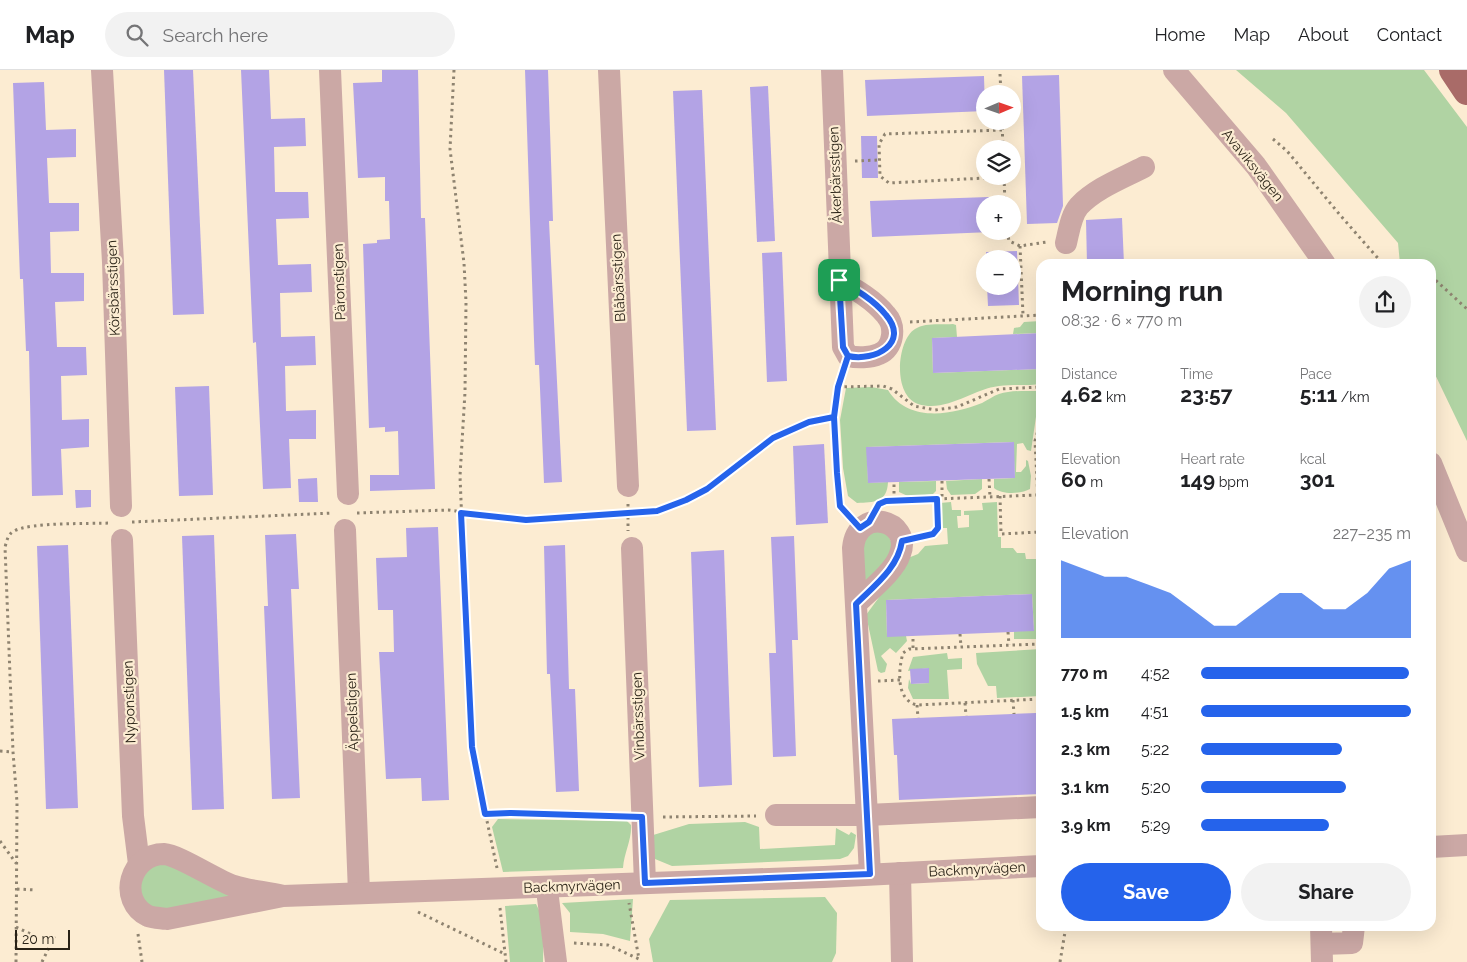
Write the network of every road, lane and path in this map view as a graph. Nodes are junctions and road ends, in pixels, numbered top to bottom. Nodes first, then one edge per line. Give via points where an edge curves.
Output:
1 (102, 70) edge
2 (330, 70) edge
3 (454, 70) edge
4 (609, 70) edge
5 (832, 70) edge
6 (1174, 70) edge
7 (1453, 70) edge
8 (1000, 74) dead end
9 (1001, 85) edge
10 (1467, 91) edge
11 (1002, 130) joint
12 (1273, 139) dead end
13 (1003, 140) edge
14 (1144, 167) dead end
15 (976, 178) edge
16 (1009, 240) edge
17 (1066, 243) joint
18 (1020, 246) junction
19 (1321, 259) edge
20 (1379, 259) edge
21 (839, 280) junction
22 (1436, 281) edge
23 (1467, 309) edge
24 (1023, 315) junction
25 (1036, 315) edge
26 (892, 327) junction
27 (848, 356) junction
28 (838, 387) junction
29 (1036, 387) edge
30 (834, 417) junction
31 (1036, 438) edge
32 (1036, 459) edge
33 (1436, 475) edge
34 (989, 479) dead end
35 (942, 481) dead end
36 (894, 482) dead end
37 (628, 486) joint
38 (1036, 495) edge
39 (1000, 496) junction
40 (990, 497) junction
41 (942, 498) junction
42 (937, 499) junction
43 (894, 500) junction
44 (345, 513) junction
45 (461, 513) junction
46 (628, 514) junction
47 (121, 523) junction
48 (864, 525) junction
49 (1036, 532) edge
50 (902, 541) junction
51 (632, 548) joint
52 (1467, 551) edge
53 (856, 604) junction
54 (1008, 632) dead end
55 (960, 634) dead end
56 (914, 636) dead end
57 (1036, 644) edge
58 (1009, 645) junction
59 (961, 647) junction
60 (913, 648) junction
61 (1036, 699) edge
62 (1013, 700) junction
63 (965, 703) junction
64 (917, 705) junction
65 (1014, 714) dead end
66 (966, 716) dead end
67 (918, 718) dead end
68 (0, 751) edge
69 (13, 752) junction
70 (1036, 807) edge
71 (485, 814) junction
72 (867, 814) junction
73 (776, 815) joint
74 (642, 817) junction
75 (0, 841) edge
76 (1467, 845) edge
77 (1436, 847) edge
78 (17, 864) junction
79 (139, 864) junction
80 (1036, 866) edge
81 (498, 872) dead end
82 (900, 873) junction
83 (870, 874) junction
84 (636, 883) junction
85 (16, 890) junction
86 (35, 890) dead end
87 (359, 894) junction
88 (282, 896) junction
89 (548, 898) dead end
90 (499, 905) dead end
91 (410, 908) dead end
92 (136, 926) dead end
93 (15, 927) junction
94 (1065, 931) edge
95 (1353, 931) edge
96 (54, 935) dead end
97 (36, 936) dead end
98 (1322, 944) edge
99 (555, 952) edge
100 (505, 954) junction
101 (16, 962) edge
102 (42, 962) edge
103 (142, 962) edge
104 (506, 962) edge
105 (902, 962) edge
106 (1060, 962) edge

1 - 47 street, Körsbärsstigen
2 - 44 street, Päronstigen
3 - 45 path via 450,149 466,302
4 - 37 street, Blåbärsstigen
5 - 21 street, Åkerbärsstigen
6 - 19 street, Avaviksvägen via 1256,166
7 - 10 main road
8 - 9 path
11 - 13 path
11 - 15 path via 881,136 880,176 889,183
12 - 20 path via 1287,151
14 - 17 street via 1105,187 1079,206 1071,221
16 - 18 path
17 - 18 path
18 - 24 path
21 - 26 street via 887,315
21 - 27 street, Åkerbärsstigen via 843,347
22 - 23 path
24 - 25 path
24 - 26 path via 902,322
26 - 27 street via 890,345 880,354 857,358
27 - 28 path
28 - 29 path via 883,386 914,406 935,410 957,407 999,389
28 - 30 path
30 - 46 path via 809,422 773,438 722,478 686,500 657,511
30 - 48 path via 840,506
31 - 32 path
33 - 52 street
34 - 40 path
35 - 41 path
36 - 43 path
37 - 46 path
38 - 39 path
39 - 40 path
39 - 49 path via 1001,534
40 - 41 path
41 - 42 path
42 - 43 path
42 - 50 path via 938,528 933,534
43 - 48 path via 879,504
44 - 45 path via 448,510
44 - 47 path
44 - 87 street, Äppelstigen
45 - 46 path via 520,520
45 - 71 path via 472,747
46 - 51 path
47 - 69 path via 29,527 13,531 7,538
47 - 79 street, Nyponstigen via 133,816
48 - 50 street via 880,521 891,524
48 - 53 street via 854,536
50 - 53 street via 894,566
51 - 74 street, Vinbärsstigen
53 - 72 street
54 - 58 path
55 - 59 path
56 - 60 path
57 - 58 path
58 - 59 path
59 - 60 path
60 - 64 path via 903,654 900,680 904,698
61 - 62 path
62 - 63 path
62 - 65 path
63 - 64 path
63 - 66 path
64 - 67 path
68 - 69 path
69 - 78 path via 18,802
70 - 72 street
71 - 74 path
71 - 81 path
72 - 73 street
72 - 83 street
73 - 74 path
74 - 84 street, Vinbärsstigen
75 - 78 path
76 - 77 street
78 - 85 path
79 - 88 street, Backmyrvägen via 148,857 165,854 234,886
79 - 88 street, Backmyrvägen via 130,885 131,896 140,910 150,917 167,919
80 - 82 street, Backmyrvägen
82 - 83 street, Backmyrvägen
82 - 105 street
83 - 84 street, Backmyrvägen
84 - 87 street, Backmyrvägen
84 - 99 path via 631,920 639,960 608,945
85 - 86 path
85 - 93 path
87 - 88 street, Backmyrvägen
89 - 99 street
90 - 100 path
91 - 100 path
92 - 103 path
93 - 97 path
93 - 101 path
94 - 106 path
95 - 98 street via 1352,943
96 - 102 path
100 - 104 path

